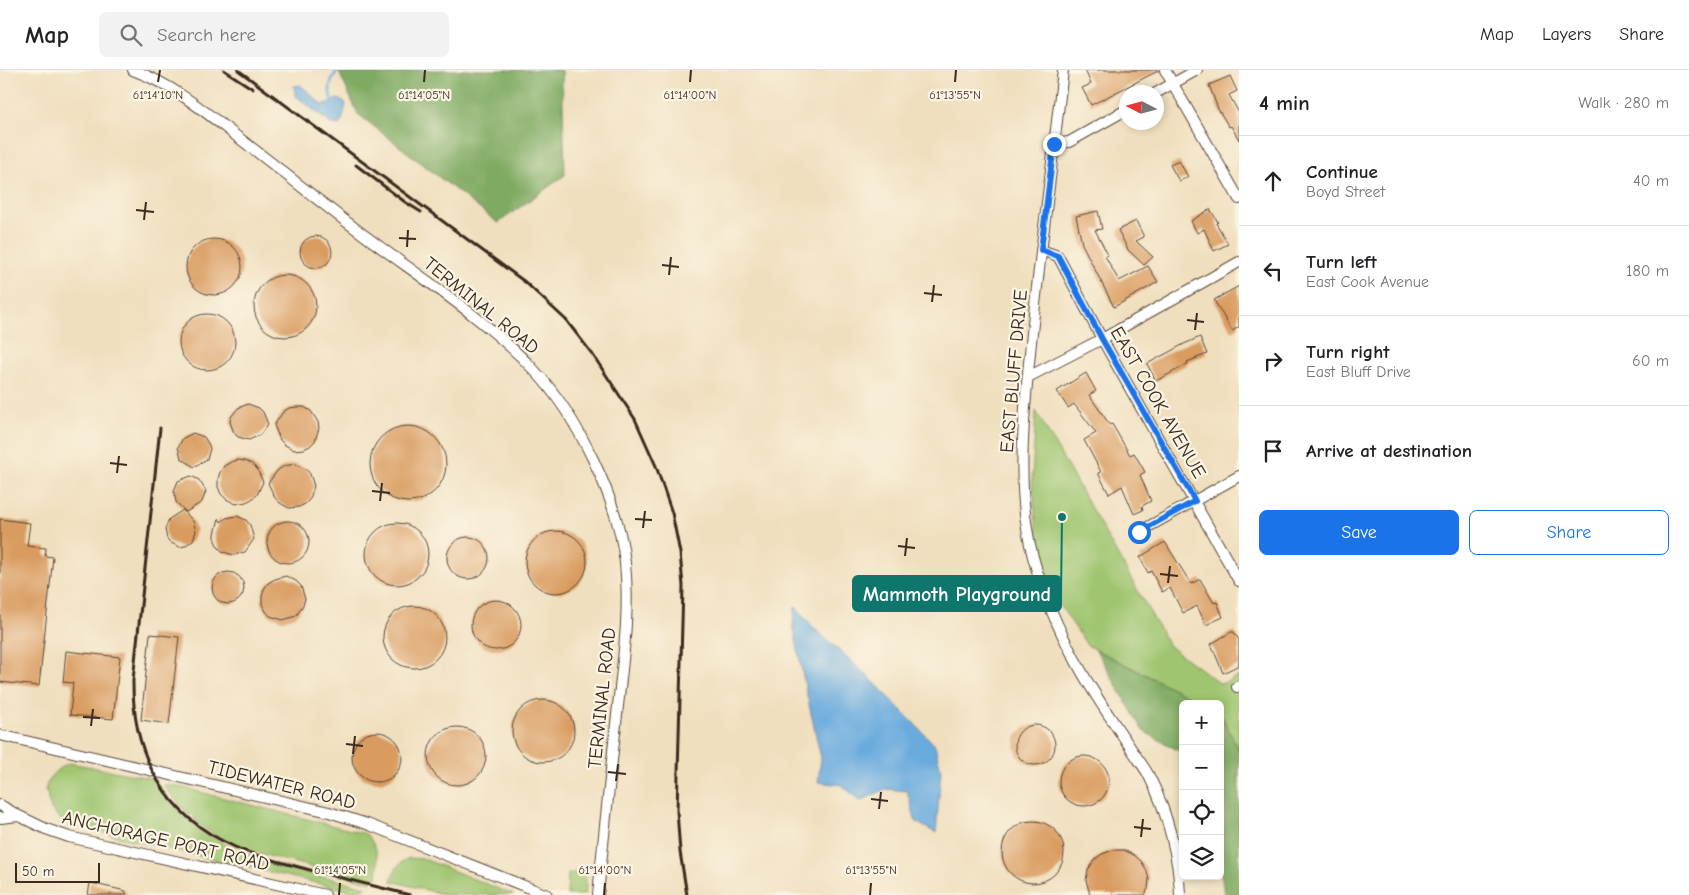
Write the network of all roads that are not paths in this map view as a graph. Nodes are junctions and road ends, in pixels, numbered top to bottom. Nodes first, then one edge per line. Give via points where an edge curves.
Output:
1 (133, 70) edge
2 (1063, 70) edge
3 (1165, 70) edge
4 (1197, 70) edge
5 (1173, 84) junction
6 (1164, 89) edge
7 (1119, 114) edge
8 (1054, 144) junction
9 (1239, 199) edge
10 (1041, 250) junction
11 (1239, 262) edge
12 (1102, 339) junction
13 (1028, 377) junction
14 (1239, 476) edge
15 (1195, 501) junction
16 (1139, 532) dead end
17 (1239, 581) edge
18 (0, 735) edge
19 (0, 805) edge
20 (19, 816) junction
21 (0, 818) edge
22 (325, 895) edge
23 (547, 895) edge
24 (598, 895) edge
25 (1180, 895) edge

1 - 24 street, TERMINAL ROAD via 188,98 481,322 536,372 574,425 619,528 627,601
2 - 8 street, EAST BLUFF DRIVE
3 - 5 street
4 - 5 street
5 - 6 street
5 - 9 street
7 - 8 street via 1069,142
8 - 10 street, EAST BLUFF DRIVE
10 - 12 street, EAST COOK AVENUE via 1058,256
10 - 13 street, EAST BLUFF DRIVE
11 - 12 street
12 - 13 street
12 - 15 street, EAST COOK AVENUE
13 - 25 street, EAST BLUFF DRIVE via 1023,466 1027,527 1033,556 1043,588 1078,666 1150,778 1176,856
14 - 15 street
15 - 16 street
15 - 17 street, EAST COOK AVENUE
18 - 23 street, TIDEWATER ROAD via 329,812
19 - 20 street, ANCHORAGE PORT ROAD
20 - 21 street
20 - 22 street, ANCHORAGE PORT ROAD via 69,837

